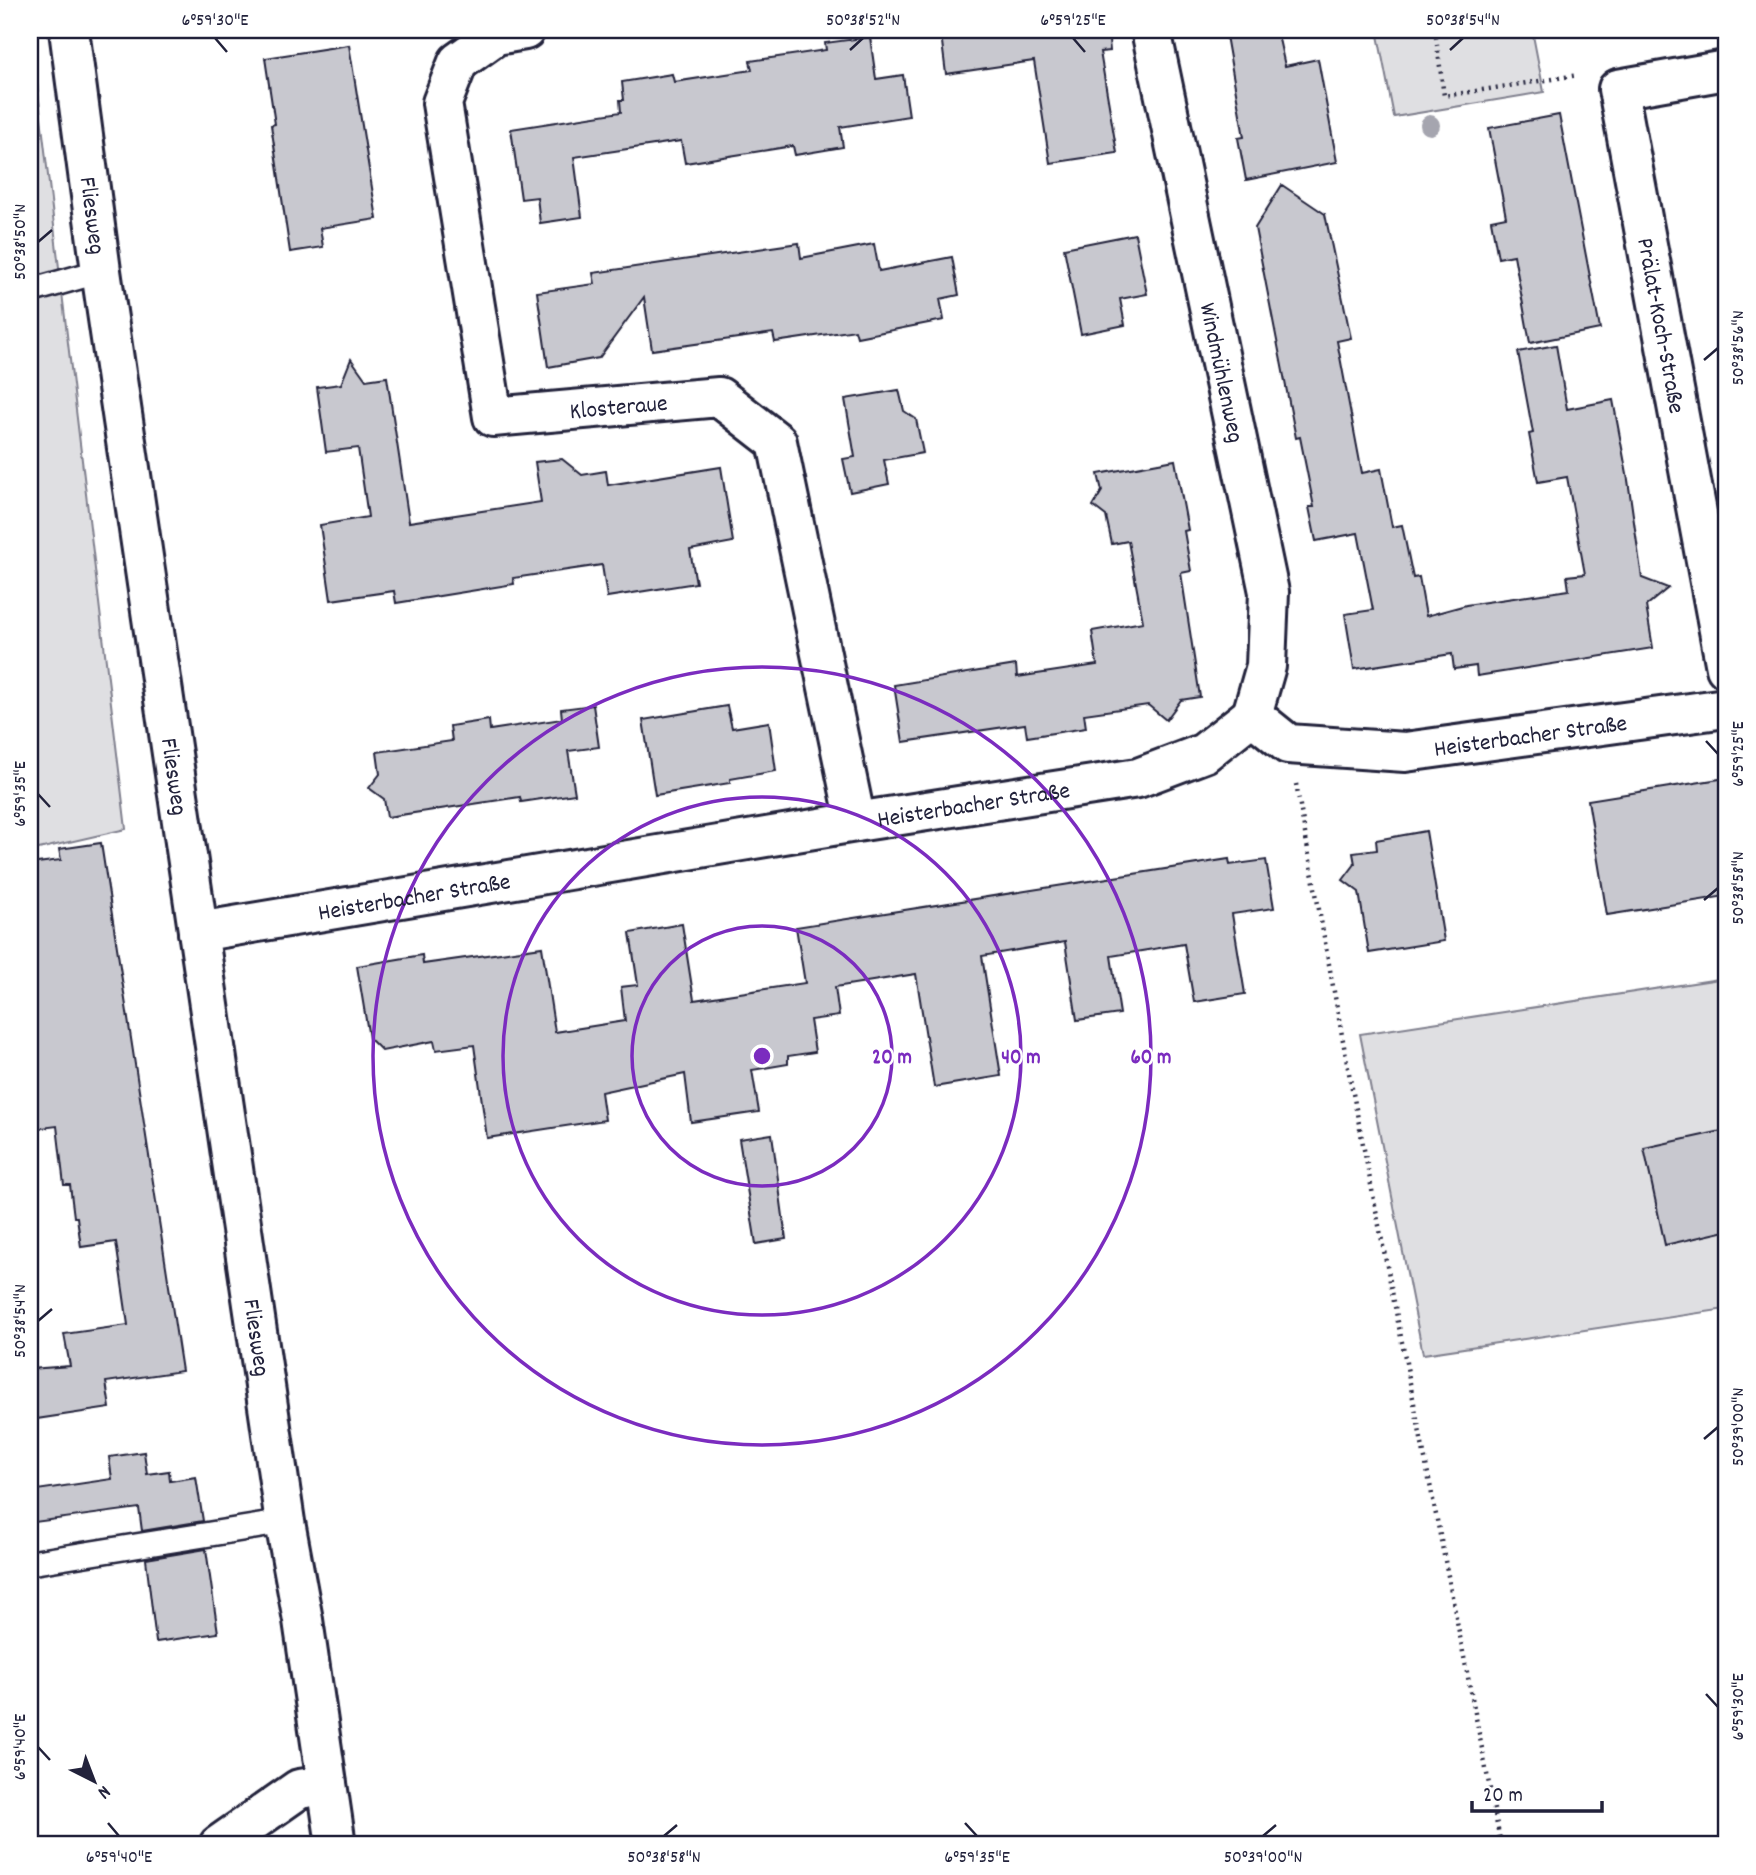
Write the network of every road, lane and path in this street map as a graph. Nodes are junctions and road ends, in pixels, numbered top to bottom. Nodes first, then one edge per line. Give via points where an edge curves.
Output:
1 (69, 30) edge
2 (525, 30) edge
3 (1151, 30) edge
4 (1435, 30) edge
5 (1726, 70) edge
6 (1618, 89) junction
7 (101, 271) junction
8 (30, 291) edge
9 (1726, 668) edge
10 (1726, 708) edge
11 (1252, 715) junction
12 (1288, 744) junction
13 (856, 822) junction
14 (198, 932) junction
15 (285, 1522) junction
16 (30, 1563) edge
17 (327, 1785) junction
18 (219, 1845) edge
19 (336, 1845) edge
20 (1501, 1845) edge

1 - 7 street, Fliesweg
2 - 13 street, Klosteraue via 496,35 458,62 442,103 493,417 719,397 777,442
3 - 11 street, Windmühlenweg via 1269,592 1266,666
4 - 6 path via 1444,96 1583,74
5 - 6 street
6 - 9 street, Prälat-Koch-Straße
7 - 8 lane
7 - 14 street, Fliesweg
10 - 12 street, Heisterbacher Straße via 1405,752
11 - 12 street
11 - 13 street, Heisterbacher Straße via 1205,753 1138,778
12 - 20 path
13 - 14 street, Heisterbacher Straße
14 - 15 street, Fliesweg
15 - 16 lane
15 - 17 street, Fliesweg
17 - 18 street via 299,1788
17 - 19 street, Fliesweg

